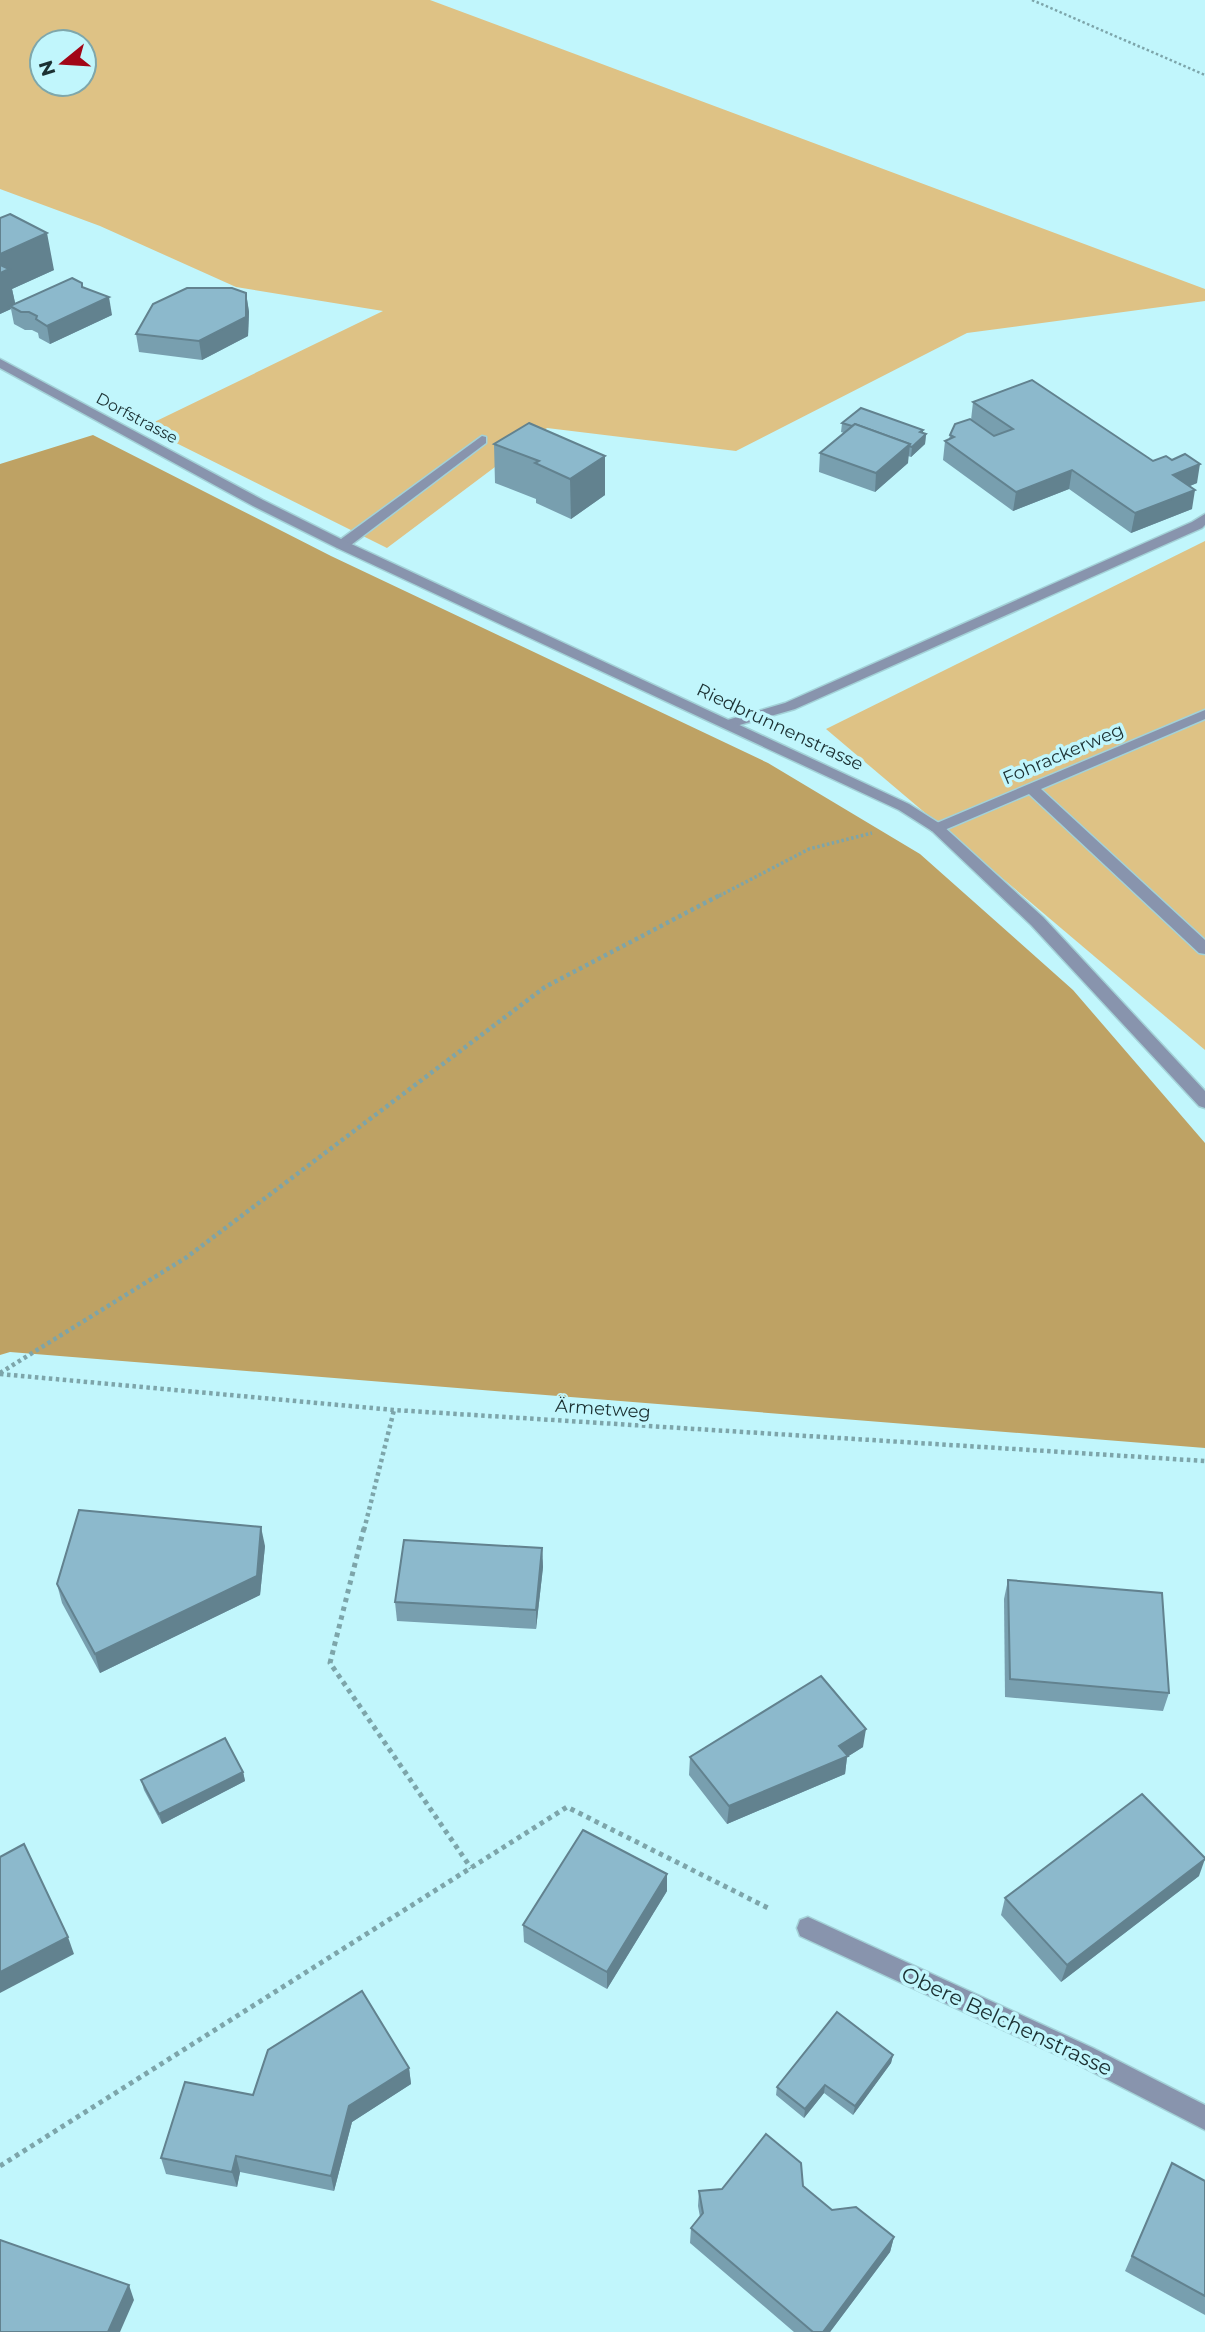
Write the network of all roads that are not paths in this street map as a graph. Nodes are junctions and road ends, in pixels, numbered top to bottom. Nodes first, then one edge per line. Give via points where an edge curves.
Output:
1 (0, 363) edge
2 (482, 440) dead end
3 (258, 503) joint
4 (1205, 518) edge
5 (342, 545) junction
6 (1205, 714) edge
7 (729, 724) junction
8 (1031, 788) junction
9 (930, 824) junction
10 (1205, 949) edge
11 (1205, 1101) edge
12 (808, 1928) road end
13 (1205, 2118) edge

1 - 3 street, Dorfstrasse
2 - 5 street
3 - 5 street, Riedbrunnenstrasse
4 - 7 street via 790,706
5 - 7 street, Riedbrunnenstrasse
6 - 8 street, Fohrackerweg
7 - 9 street, Riedbrunnenstrasse via 904,807
8 - 9 street, Fohrackerweg
8 - 10 street
9 - 11 street, Riedbrunnenstrasse via 1037,921
12 - 13 street, Obere Belchenstrasse via 1085,2056

